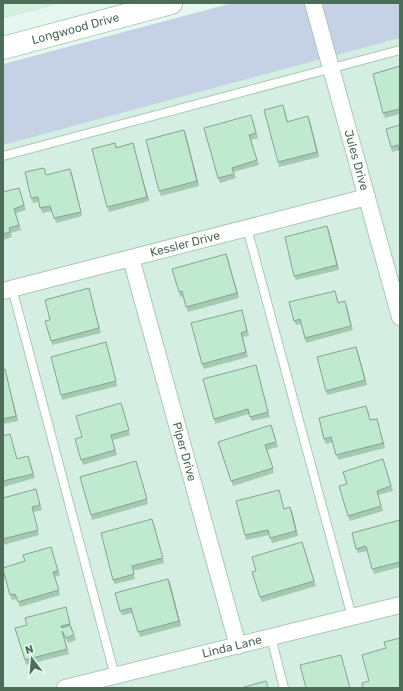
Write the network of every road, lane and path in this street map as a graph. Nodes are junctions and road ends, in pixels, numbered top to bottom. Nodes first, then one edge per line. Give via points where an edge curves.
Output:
1 (171, 3) edge
2 (313, 3) edge
3 (3, 48) edge
4 (400, 50) edge
5 (332, 69) junction
6 (3, 156) edge
7 (367, 197) junction
8 (247, 228) junction
9 (131, 258) junction
10 (8, 289) edge
11 (400, 317) edge
12 (400, 605) edge
13 (352, 617) junction
14 (271, 637) junction
15 (238, 646) junction
16 (115, 676) junction
17 (65, 688) edge
18 (284, 688) edge

1 - 3 street, Longwood Drive
2 - 5 street, Jules Drive
4 - 5 lane
5 - 6 lane
5 - 7 street, Jules Drive
7 - 8 street, Kessler Drive
7 - 11 street, Jules Drive
8 - 9 street, Kessler Drive
8 - 13 lane
9 - 10 street, Kessler Drive
9 - 15 street, Piper Drive
10 - 16 lane
12 - 13 street, Linda Lane
13 - 14 street, Linda Lane
14 - 15 street, Linda Lane
14 - 18 lane
15 - 16 street, Linda Lane
16 - 17 street, Linda Lane

